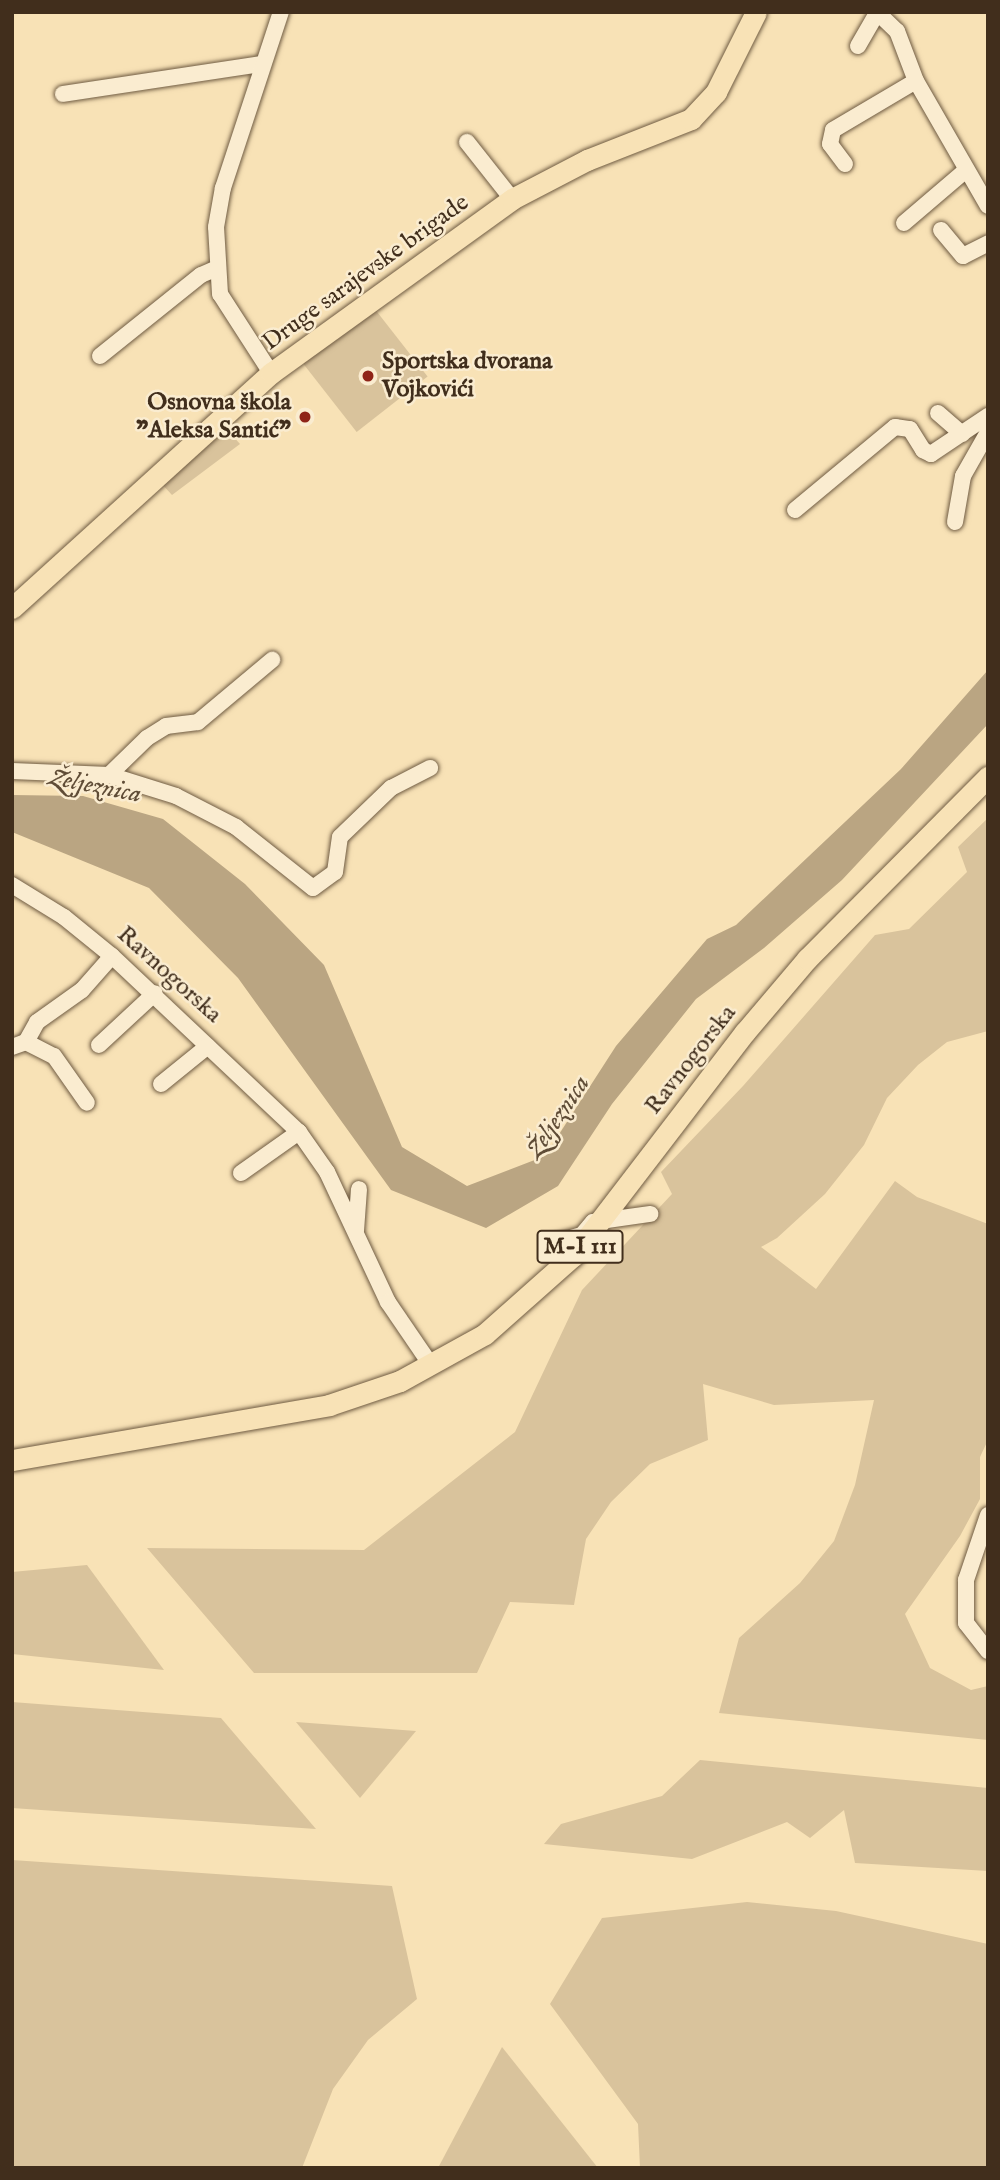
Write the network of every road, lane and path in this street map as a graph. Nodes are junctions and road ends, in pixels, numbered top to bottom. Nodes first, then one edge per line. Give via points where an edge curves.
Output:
1 (281, 12) edge
2 (756, 12) edge
3 (878, 12) edge
4 (858, 46) dead end
5 (261, 64) junction
6 (916, 81) junction
7 (63, 94) dead end
8 (467, 142) dead end
9 (845, 164) dead end
10 (966, 170) junction
11 (512, 199) junction
12 (988, 206) edge
13 (904, 223) dead end
14 (941, 230) dead end
15 (988, 243) edge
16 (215, 269) junction
17 (100, 356) dead end
18 (271, 373) junction
19 (938, 413) dead end
20 (988, 416) edge
21 (988, 432) edge
22 (962, 434) junction
23 (795, 510) dead end
24 (954, 522) dead end
25 (12, 608) edge
26 (272, 660) dead end
27 (430, 768) dead end
28 (12, 771) edge
29 (108, 775) junction
30 (988, 777) edge
31 (12, 886) edge
32 (112, 956) junction
33 (155, 993) junction
34 (19, 1044) edge
35 (99, 1045) dead end
36 (208, 1046) junction
37 (161, 1084) dead end
38 (87, 1104) dead end
39 (299, 1132) junction
40 (240, 1172) dead end
41 (359, 1189) dead end
42 (650, 1214) dead end
43 (601, 1222) junction
44 (356, 1234) junction
45 (552, 1243) dead end
46 (431, 1365) junction
47 (12, 1460) edge
48 (988, 1515) edge
49 (988, 1651) edge

1 - 5 street
2 - 11 main road, Druge sarajevske brigade via 716,92 691,119 587,160
3 - 4 street
3 - 6 street via 897,31
5 - 7 street
5 - 16 street via 223,188
6 - 9 street via 833,130 830,144
6 - 10 street
8 - 11 street
10 - 12 street
10 - 13 street
11 - 18 main road, Druge sarajevske brigade
14 - 15 street via 963,256
16 - 17 street via 201,275
16 - 18 street via 220,294
18 - 25 main road, Druge sarajevske brigade
19 - 22 street
20 - 22 street
21 - 24 street via 963,476
22 - 23 street via 931,454 923,450 910,429 895,427
26 - 29 street via 198,722 166,726 146,738
27 - 29 street via 391,788 340,837 335,872 313,888 236,827 176,796
28 - 29 street
30 - 43 main road, Ravnogorska / M-I 111 via 807,960 745,1032
31 - 32 street, Ravnogorska via 64,918
32 - 33 street, Ravnogorska
32 - 34 street via 82,990 37,1022
33 - 35 street
33 - 36 street, Ravnogorska
34 - 38 street via 54,1056
36 - 37 street
36 - 39 street, Ravnogorska
39 - 40 street
39 - 44 street, Ravnogorska via 327,1172
41 - 44 street
42 - 43 street
43 - 45 street via 593,1223 582,1236
43 - 46 main road, Ravnogorska / M-I 111 via 517,1310
44 - 46 street, Ravnogorska via 388,1302
46 - 47 main road, Ravnogorska / M-I 111 via 330,1405
48 - 49 street via 966,1580 966,1623

